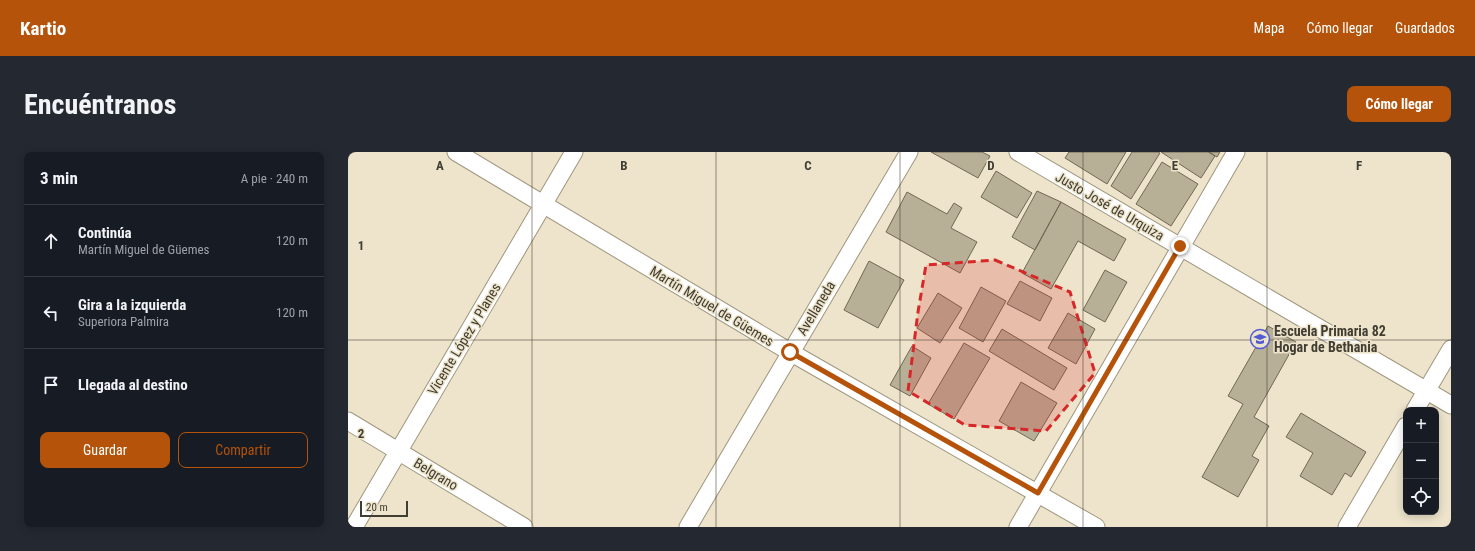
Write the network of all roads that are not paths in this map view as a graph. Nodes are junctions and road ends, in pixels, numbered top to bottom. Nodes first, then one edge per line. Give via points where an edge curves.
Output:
1 (456, 152) edge
2 (574, 152) edge
3 (909, 152) edge
4 (1018, 152) edge
5 (1236, 152) edge
6 (543, 205) junction
7 (1180, 246) junction
8 (1451, 349) edge
9 (790, 352) junction
10 (1426, 391) junction
11 (1451, 405) edge
12 (1417, 407) edge
13 (348, 421) edge
14 (1403, 431) edge
15 (398, 451) junction
16 (1038, 493) junction
17 (354, 527) edge
18 (524, 527) edge
19 (688, 527) edge
20 (1018, 527) edge
21 (1096, 527) edge
22 (1347, 527) edge

1 - 6 street, Martín Miguel de Güemes
2 - 6 street, Vicente López y Planes
3 - 9 street, Avellaneda
4 - 7 street, Justo José de Urquiza
5 - 7 street
6 - 9 street, Martín Miguel de Güemes
6 - 15 street, Vicente López y Planes
7 - 10 street, Justo José de Urquiza
7 - 16 street
8 - 10 street
9 - 16 street, Martín Miguel de Güemes
9 - 19 street, Avellaneda
10 - 11 street, Justo José de Urquiza
10 - 12 street
13 - 15 street, Belgrano
14 - 22 street
15 - 17 street, Vicente López y Planes
15 - 18 street, Belgrano
16 - 20 street
16 - 21 street, Martín Miguel de Güemes

